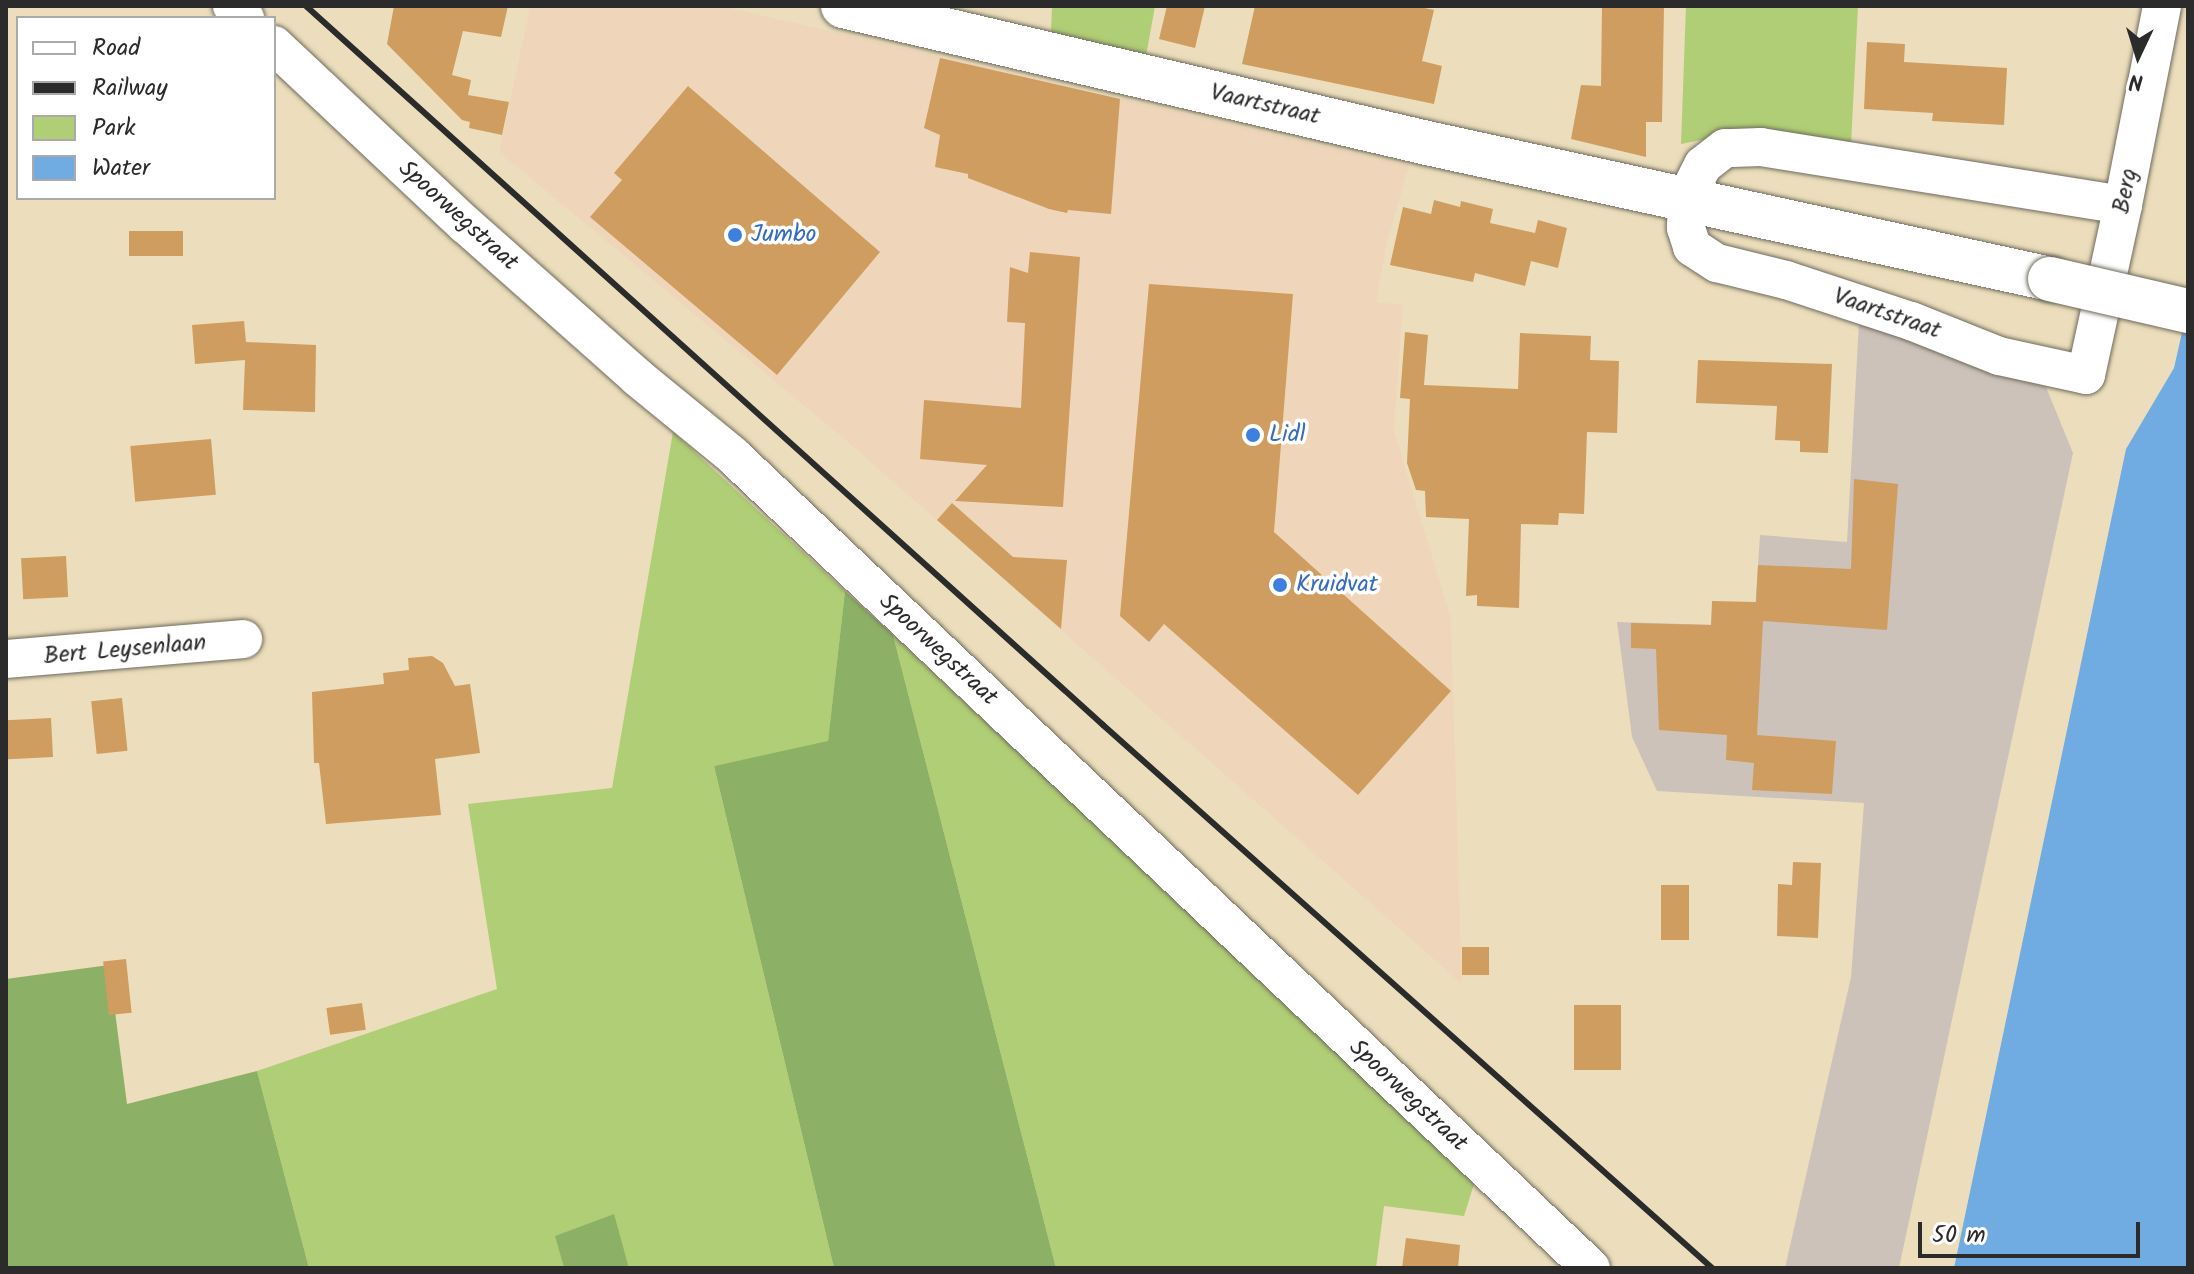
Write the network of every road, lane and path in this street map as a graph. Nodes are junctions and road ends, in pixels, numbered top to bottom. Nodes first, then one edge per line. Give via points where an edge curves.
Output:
1 (843, 6) edge
2 (2162, 6) edge
3 (276, 47) edge
4 (1687, 197) junction
5 (2123, 205) junction
6 (2188, 311) edge
7 (2086, 375) joint
8 (243, 639) dead end
9 (6, 659) edge
10 (1591, 1268) edge

1 - 4 main road, Vaartstraat via 1427,143
2 - 5 street, Berg
3 - 10 street, Spoorwegstraat via 466,225 731,454
4 - 5 street via 1703,165 1725,148 1761,147
4 - 6 main road, Vaartstraat, bridge
4 - 7 street, Vaartstraat via 1686,228 1692,247 1717,263 1842,298 1999,356
5 - 7 street, Berg
8 - 9 street, Bert Leysenlaan

